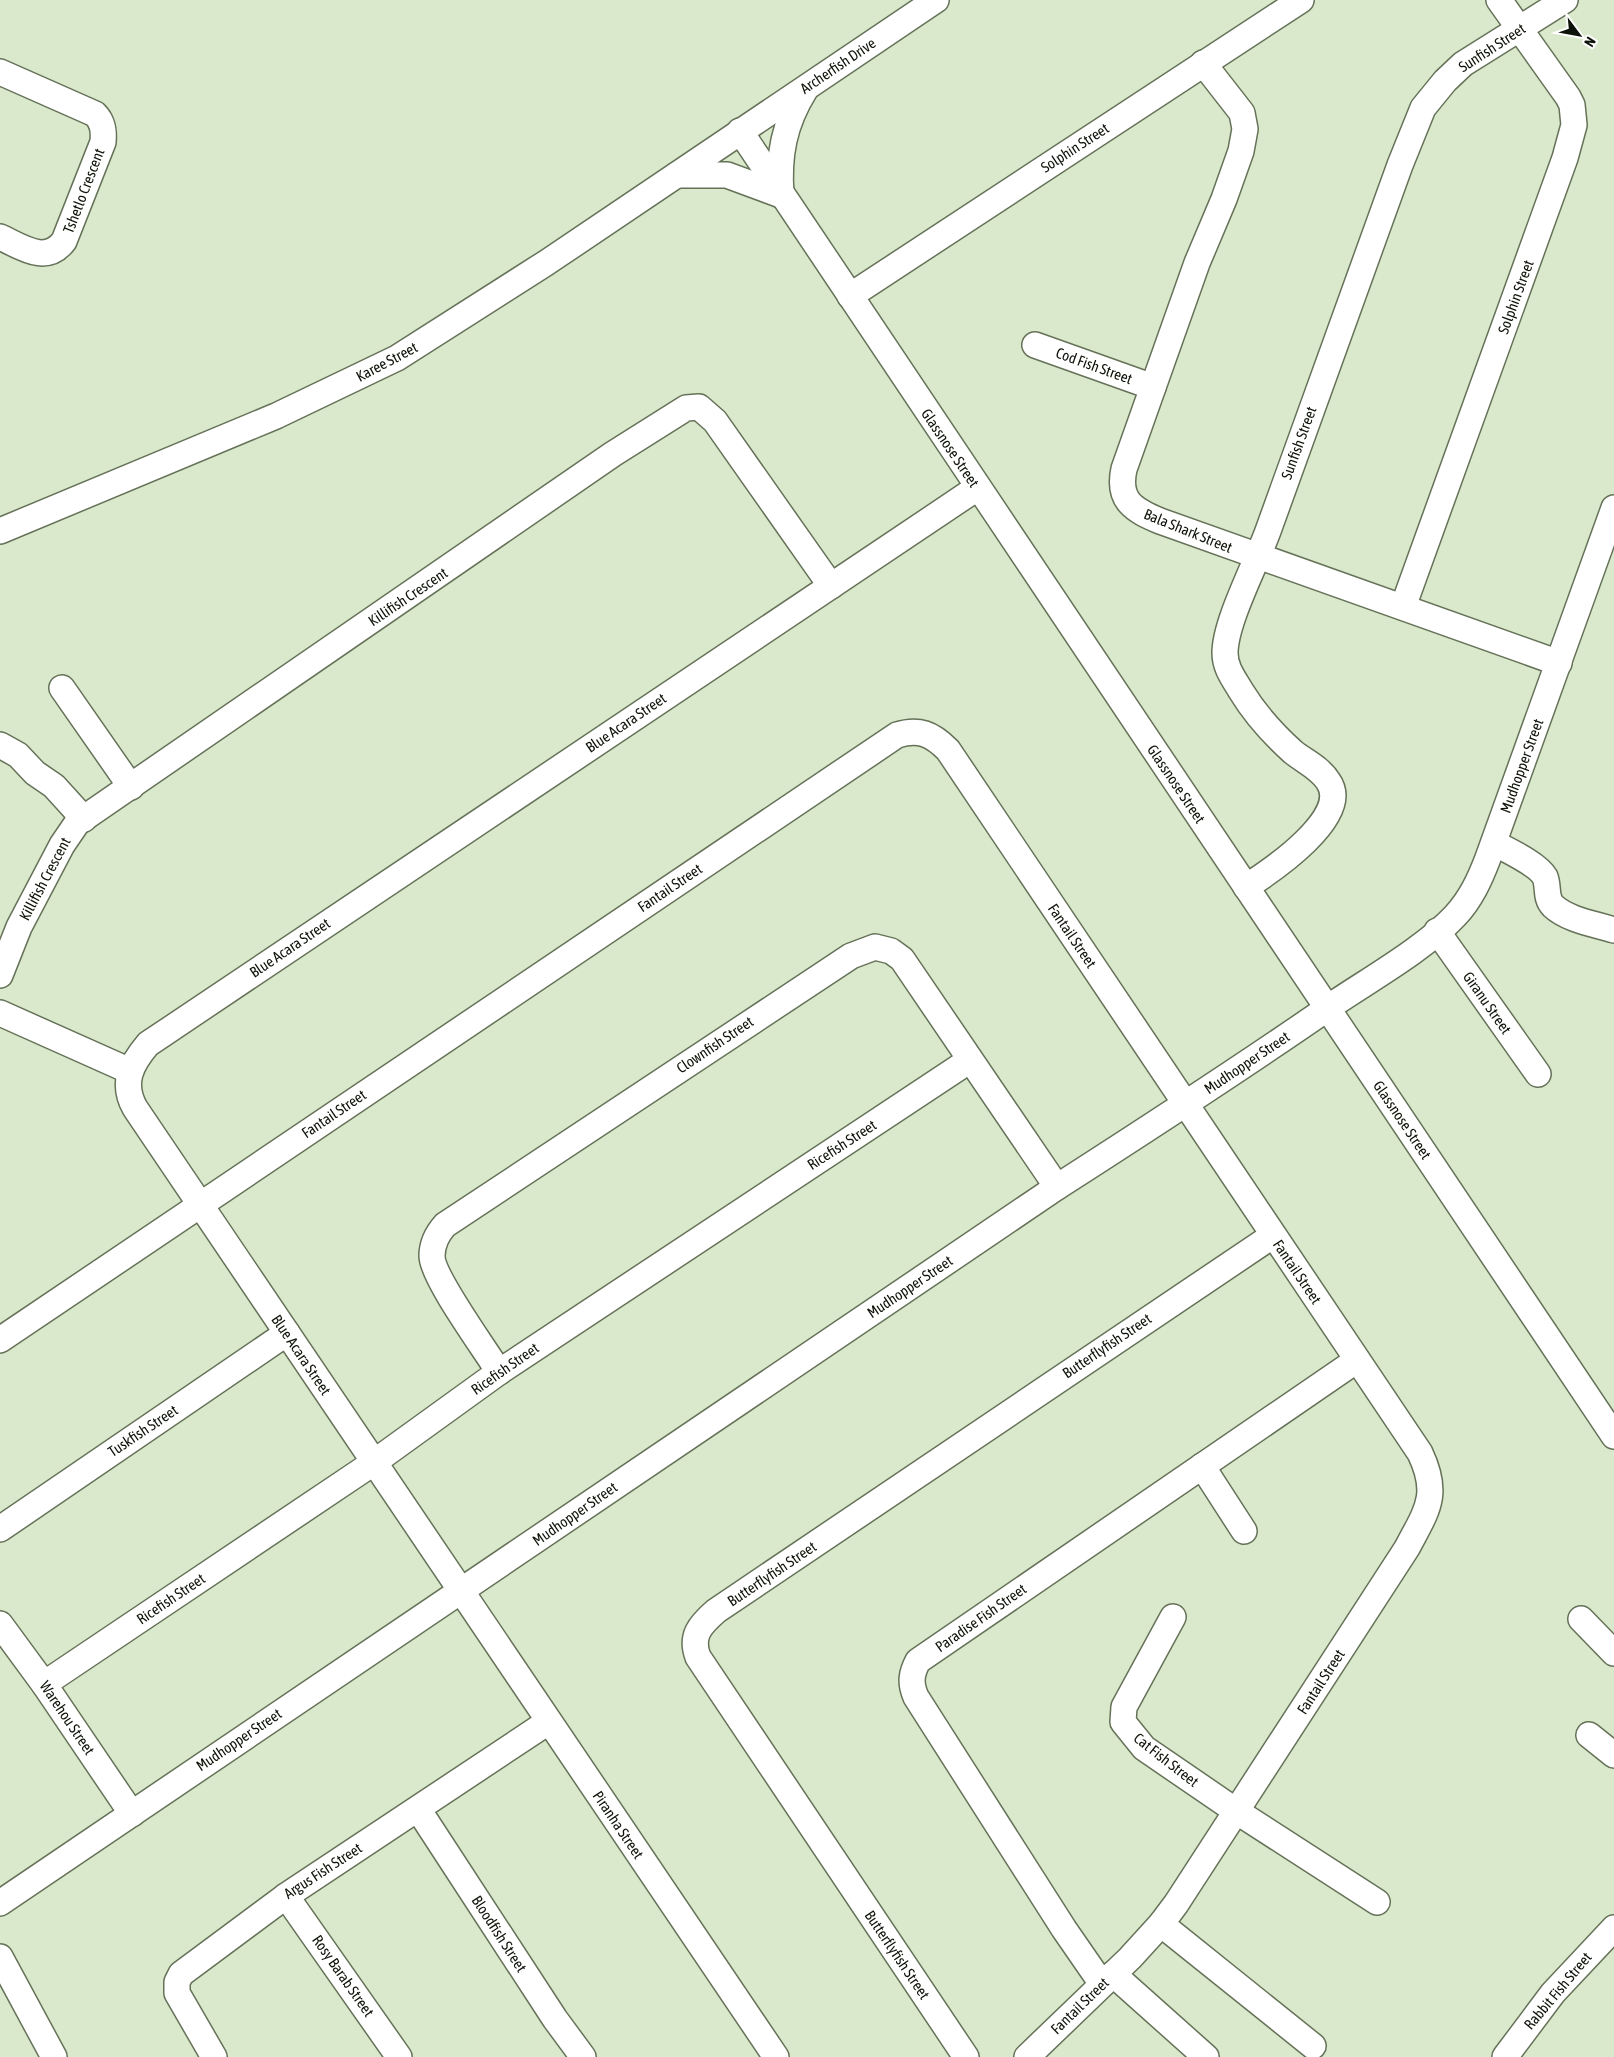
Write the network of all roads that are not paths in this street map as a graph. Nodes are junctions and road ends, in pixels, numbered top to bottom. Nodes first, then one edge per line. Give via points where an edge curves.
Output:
1 (936, 0) edge
2 (1301, 0) edge
3 (1499, 0) edge
4 (1565, 0) edge
5 (1519, 30) junction
6 (1203, 63) junction
7 (0, 72) edge
8 (808, 86) junction
9 (740, 131) junction
10 (677, 175) junction
11 (781, 195) junction
12 (0, 238) edge
13 (850, 296) junction
14 (1035, 345) dead end
15 (1153, 387) junction
16 (977, 488) junction
17 (1614, 508) edge
18 (0, 531) edge
19 (1258, 558) junction
20 (831, 586) junction
21 (1403, 607) junction
22 (1558, 663) junction
23 (62, 688) dead end
24 (0, 746) edge
25 (131, 787) junction
26 (84, 819) junction
27 (1494, 843) junction
28 (1246, 887) junction
29 (1614, 930) edge
30 (1437, 932) junction
31 (0, 975) edge
32 (1328, 1008) junction
33 (0, 1013) edge
34 (970, 1060) junction
35 (130, 1071) junction
36 (1538, 1074) dead end
37 (1186, 1104) junction
38 (1057, 1187) junction
39 (202, 1206) junction
40 (1272, 1236) junction
41 (287, 1332) junction
42 (0, 1340) edge
43 (1357, 1360) junction
44 (499, 1372) junction
45 (1614, 1436) edge
46 (373, 1463) junction
47 (1202, 1466) junction
48 (0, 1529) edge
49 (1244, 1531) dead end
50 (462, 1592) junction
51 (1173, 1617) dead end
52 (1581, 1619) dead end
53 (0, 1624) edge
54 (1614, 1653) edge
55 (44, 1684) junction
56 (548, 1722) junction
57 (1589, 1735) dead end
58 (1614, 1755) edge
59 (418, 1810) junction
60 (1236, 1811) junction
61 (132, 1814) junction
62 (286, 1896) junction
63 (1378, 1902) dead end
64 (0, 1903) edge
65 (1161, 1924) junction
66 (1610, 1941) edge
67 (0, 1957) edge
68 (1108, 1979) junction
69 (1313, 2046) dead end
70 (54, 2057) edge
71 (214, 2057) edge
72 (399, 2057) edge
73 (583, 2057) edge
74 (776, 2057) edge
75 (966, 2057) edge
76 (1027, 2057) edge
77 (1206, 2057) edge
78 (1506, 2057) edge

1 - 8 street, Archerfish Drive
2 - 6 street, Solphin Street
3 - 5 street, Solphin Street
4 - 5 street, Sunfish Street
5 - 19 street, Sunfish Street via 1454,73 1428,100 1416,121
5 - 21 street, Solphin Street via 1568,97 1574,115 1572,138
6 - 13 street, Solphin Street
6 - 15 street, Bala Shark Street via 1242,113 1244,138
7 - 12 street, Tshetlo Crescent via 94,114 100,119 104,132 103,142 60,247 55,252 40,253
8 - 9 street, Archerfish Drive
8 - 11 street via 795,106 783,137
9 - 10 street, Karee Street
9 - 11 street, Glassnose Street
10 - 11 street via 727,175
10 - 18 street, Karee Street via 468,315 397,358 276,416
11 - 13 street, Glassnose Street
13 - 16 street, Glassnose Street
14 - 15 street, Cod Fish Street
15 - 19 street, Bala Shark Street via 1124,469 1124,496 1141,513
16 - 20 street, Blue Acara Street
16 - 28 street, Glassnose Street
17 - 22 street, Mudhopper Street
19 - 21 street, Bala Shark Street
19 - 28 street, Sunfish Street via 1227,637 1227,666 1253,710 1293,752 1324,775 1334,798 1328,815 1308,838 1280,864
20 - 25 street, Killifish Crescent via 715,421 699,408 686,408 613,454
20 - 35 street, Blue Acara Street via 148,1044
21 - 22 street, Bala Shark Street
22 - 27 street, Mudhopper Street
23 - 25 street
24 - 26 street via 18,755 35,773 54,786
25 - 26 street, Killifish Crescent
26 - 31 street, Killifish Crescent via 73,828 62,845 19,927
27 - 29 street via 1538,869 1545,877 1548,896 1554,907
27 - 30 street, Mudhopper Street via 1468,901
28 - 32 street, Glassnose Street
30 - 32 street, Mudhopper Street
30 - 36 street, Giranu Street
32 - 37 street, Mudhopper Street
32 - 45 street, Glassnose Street
33 - 35 street
34 - 38 street, Clownfish Street
34 - 44 street, Ricefish Street
34 - 44 street, Clownfish Street via 902,959 885,949 869,948 851,956 786,998 451,1220 439,1232 432,1256 437,1276
35 - 39 street, Blue Acara Street via 128,1090 135,1108
37 - 38 street, Mudhopper Street
37 - 39 street, Fantail Street via 948,750 922,731 909,731 897,735 251,1169
37 - 40 street, Fantail Street
38 - 50 street, Mudhopper Street
39 - 41 street, Blue Acara Street
39 - 42 street, Fantail Street
40 - 43 street, Fantail Street
40 - 75 street, Butterflyfish Street via 716,1612 696,1633 698,1657
41 - 46 street, Blue Acara Street
41 - 48 street, Tuskfish Street
43 - 47 street, Paradise Fish Street
43 - 60 street, Fantail Street via 1420,1453 1431,1479 1428,1504 1407,1548
44 - 46 street, Ricefish Street
46 - 50 street, Blue Acara Street
46 - 55 street, Ricefish Street
47 - 49 street
47 - 68 street, Paradise Fish Street via 918,1661 911,1678 924,1711 1064,1929
50 - 56 street, Piranha Street
50 - 61 street, Mudhopper Street
51 - 60 street, Cat Fish Street via 1124,1707 1123,1722 1144,1748
52 - 54 street
53 - 55 street, Warehou Street
55 - 61 street, Warehou Street
56 - 59 street, Argus Fish Street
56 - 74 street, Piranha Street
57 - 58 street
59 - 62 street, Argus Fish Street
59 - 73 street, Bloodfish Street
60 - 63 street, Cat Fish Street
60 - 65 street, Fantail Street
61 - 64 street, Mudhopper Street
62 - 71 street, Argus Fish Street via 181,1974 177,1982 177,1993
62 - 72 street, Rosy Barab Street
65 - 68 street, Fantail Street
65 - 69 street
66 - 78 street, Rabbit Fish Street via 1553,1993
67 - 70 street
68 - 76 street, Fantail Street
68 - 77 street, Paradise Fish Street

